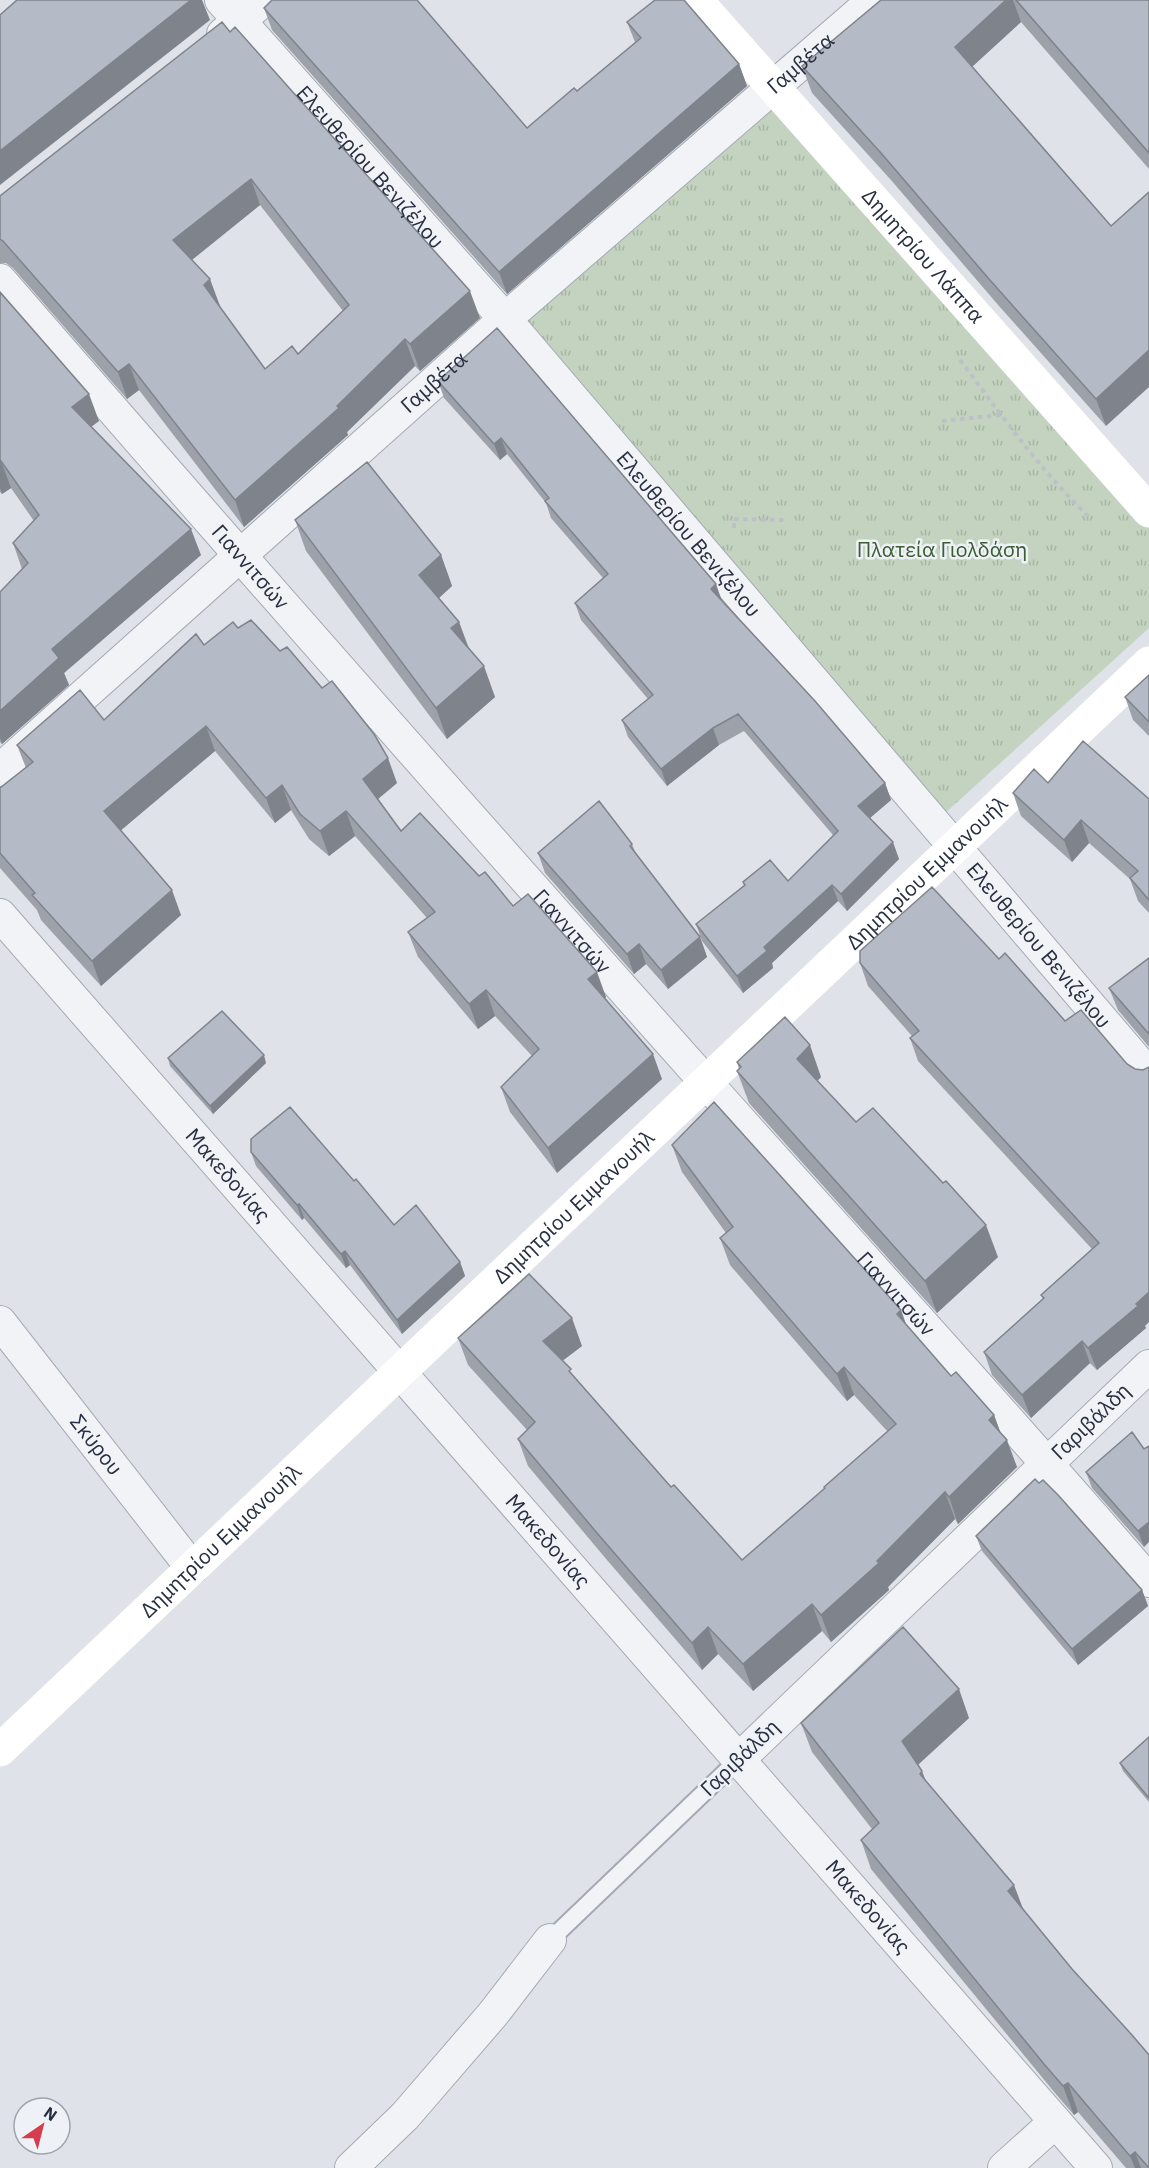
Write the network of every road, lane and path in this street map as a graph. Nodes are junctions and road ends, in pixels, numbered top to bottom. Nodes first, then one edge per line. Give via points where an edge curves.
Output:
1 (264, 0) edge
2 (696, 0) edge
3 (874, 0) edge
4 (230, 10) edge
5 (202, 49) edge
6 (773, 87) junction
7 (0, 280) edge
8 (505, 319) junction
9 (988, 399) dead end
10 (1000, 415) junction
11 (942, 421) dead end
12 (1149, 511) edge
13 (1091, 519) dead end
14 (784, 520) dead end
15 (733, 538) dead end
16 (239, 556) junction
17 (1149, 663) edge
18 (0, 770) edge
19 (955, 847) junction
20 (0, 915) edge
21 (1149, 1075) edge
22 (706, 1082) junction
23 (0, 1322) edge
24 (1149, 1366) edge
25 (400, 1371) junction
26 (1047, 1462) junction
27 (192, 1568) junction
28 (1149, 1581) edge
29 (2, 1746) edge
30 (738, 1760) junction
31 (550, 1940) joint
32 (1055, 2122) junction
33 (351, 2168) edge
34 (1004, 2168) edge
35 (1096, 2168) edge

1 - 4 street
2 - 6 street, Δημητρίου Λάππα
3 - 6 street, Γαμβέτα
4 - 5 street
4 - 8 street, Ελευθερίου Βενιζέλου
6 - 8 street, Γαμβέτα
6 - 12 street, Δημητρίου Λάππα
7 - 16 street, Γιαννιτσών
8 - 16 street, Γαμβέτα
8 - 19 street, Ελευθερίου Βενιζέλου
9 - 10 path
10 - 11 path
10 - 13 path via 1060,490
14 - 15 path via 734,519
16 - 18 street, Γαμβέτα
16 - 22 street, Γιαννιτσών
17 - 19 street, Δημητρίου Εμμανουήλ
19 - 21 street, Ελευθερίου Βενιζέλου
19 - 22 street, Δημητρίου Εμμανουήλ
20 - 25 street, Μακεδονίας
22 - 25 street, Δημητρίου Εμμανουήλ
22 - 26 street, Γιαννιτσών
23 - 27 street, Σκύρου
24 - 26 street, Γαριβάλδη
25 - 27 street, Δημητρίου Εμμανουήλ
25 - 30 street, Μακεδονίας
26 - 28 street, Γιαννιτσών
26 - 30 street, Γαριβάλδη
27 - 29 street, Δημητρίου Εμμανουήλ
30 - 31 lane, Γαριβάλδη
30 - 32 street, Μακεδονίας
31 - 33 street, Γαριβάλδη via 493,2014 405,2116
32 - 34 street
32 - 35 street, Μακεδονίας

